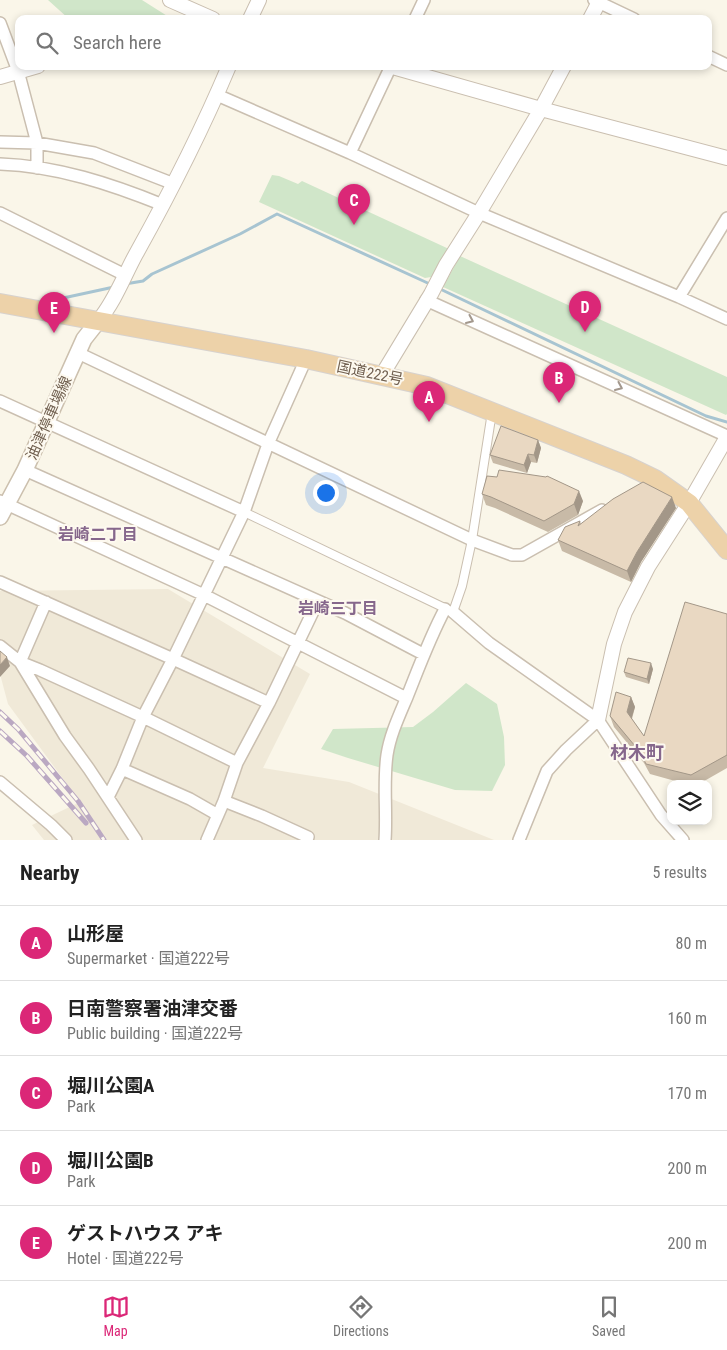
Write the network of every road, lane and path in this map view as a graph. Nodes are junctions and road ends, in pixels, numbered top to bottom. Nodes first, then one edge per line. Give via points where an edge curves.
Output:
1 (170, 0) edge
2 (259, 0) edge
3 (424, 0) edge
4 (598, 1) edge
5 (204, 15) edge
6 (252, 15) edge
7 (417, 15) edge
8 (592, 15) edge
9 (626, 15) edge
10 (0, 23) edge
11 (712, 58) edge
12 (15, 63) edge
13 (727, 65) edge
14 (22, 70) edge
15 (227, 70) edge
16 (388, 70) edge
17 (404, 70) edge
18 (562, 70) edge
19 (18, 71) junction
20 (0, 77) edge
21 (217, 95) junction
22 (541, 109) junction
23 (0, 142) edge
24 (37, 143) junction
25 (350, 153) junction
26 (727, 158) edge
27 (0, 164) edge
28 (37, 168) junction
29 (174, 184) junction
30 (164, 205) junction
31 (479, 212) junction
32 (0, 213) edge
33 (727, 218) edge
34 (125, 275) junction
35 (428, 297) junction
36 (679, 297) junction
37 (0, 303) edge
38 (727, 319) edge
39 (99, 320) junction
40 (78, 353) junction
41 (306, 359) junction
42 (382, 375) junction
43 (0, 401) edge
44 (492, 412) junction
45 (48, 422) junction
46 (727, 437) edge
47 (268, 444) junction
48 (25, 470) junction
49 (614, 503) edge
50 (689, 503) junction
51 (2, 507) edge
52 (244, 512) junction
53 (472, 540) junction
54 (727, 550) edge
55 (221, 558) junction
56 (0, 582) edge
57 (204, 595) junction
58 (318, 601) junction
59 (46, 602) junction
60 (449, 611) junction
61 (298, 643) junction
62 (0, 646) edge
63 (423, 654) junction
64 (173, 659) junction
65 (20, 662) junction
66 (406, 698) junction
67 (268, 703) junction
68 (143, 716) junction
69 (598, 720) junction
70 (238, 763) junction
71 (122, 769) junction
72 (0, 782) edge
73 (108, 797) junction
74 (224, 801) junction
75 (218, 815) junction
76 (66, 840) edge
77 (136, 840) edge
78 (207, 840) edge
79 (307, 840) edge
80 (385, 840) edge
81 (519, 840) edge
82 (683, 840) edge

1 - 5 street
2 - 6 street
3 - 7 street
4 - 8 street
4 - 9 street
10 - 12 street
11 - 13 street
14 - 19 street
15 - 21 street
16 - 25 street
17 - 22 street
18 - 22 street
19 - 20 street
19 - 24 street
21 - 25 street
21 - 29 street
22 - 26 street
22 - 31 street
23 - 24 street
24 - 28 street
24 - 29 street via 94,154
25 - 31 street
27 - 28 street
28 - 30 street via 124,189
29 - 30 street
30 - 34 street
31 - 35 street
31 - 36 street
32 - 34 street
33 - 36 street
34 - 39 street
35 - 42 street
35 -> 46 street
36 - 38 street
37 - 39 highway, 国道222号
39 - 40 main road, 油津停車場線
39 - 41 highway, 国道222号
40 - 45 main road, 油津停車場線
40 - 47 street
41 - 42 highway, 国道222号
41 - 47 street
42 - 44 highway, 国道222号 via 427,386
43 - 45 street
44 - 50 highway, 国道222号 via 626,465
44 - 53 street
45 - 48 main road, 油津停車場線
45 - 52 street
46 - 50 street
47 - 52 street
47 - 53 street
48 - 51 main road, 油津停車場線
48 - 55 street
49 - 53 street via 522,555 512,556
50 - 54 highway, 国道222号
50 - 69 street via 648,567 625,612 614,644
51 - 57 street
52 - 55 street
52 - 60 street
53 - 60 street via 462,586
55 - 57 street
55 - 58 street
56 - 59 street
57 - 61 street
57 - 64 street
58 - 61 street
58 - 63 street
59 - 64 street
59 - 65 street
60 - 63 street
60 - 69 street
61 - 66 street
61 - 67 street
62 - 65 street
63 - 66 street
64 - 67 street
64 - 68 street
65 - 68 street
65 - 73 street via 65,736
66 - 80 street via 387,754
67 - 70 street
68 - 70 street
68 - 71 street
69 - 81 street via 547,771
69 - 82 street via 661,814
70 - 74 street
71 - 73 street
71 - 75 street
72 - 76 street
73 - 77 street
74 - 75 street
74 - 79 street via 308,837
75 - 78 street

